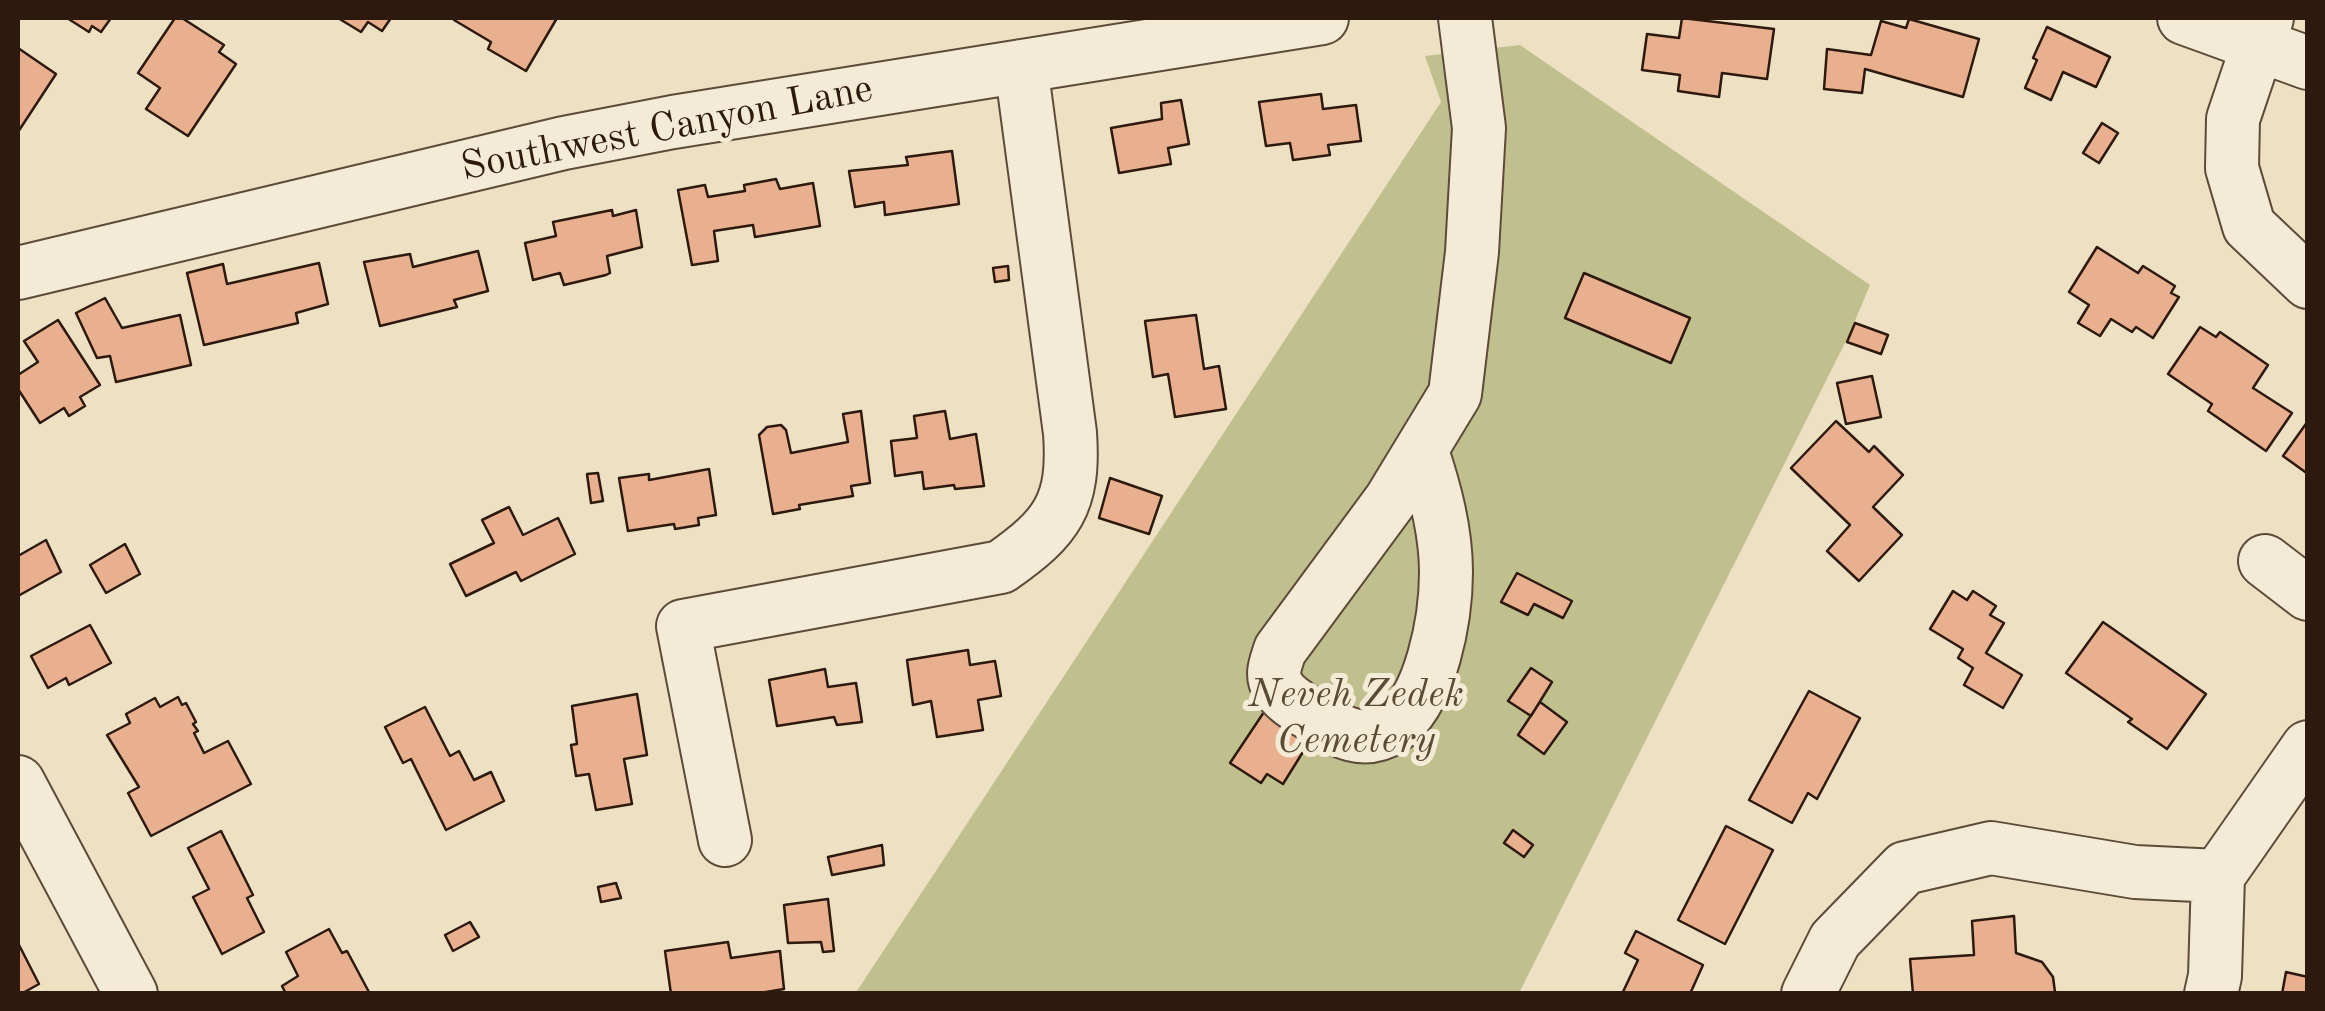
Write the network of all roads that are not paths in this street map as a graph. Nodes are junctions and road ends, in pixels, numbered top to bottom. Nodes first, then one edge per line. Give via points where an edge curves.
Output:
1 (1322, 18) edge
2 (1465, 18) edge
3 (2184, 18) edge
4 (2263, 32) edge
5 (2308, 62) edge
6 (1021, 66) junction
7 (18, 273) edge
8 (2308, 282) edge
9 (1422, 450) junction
10 (2265, 561) dead end
11 (2308, 594) edge
12 (2308, 747) edge
13 (18, 782) edge
14 (724, 840) dead end
15 (2218, 876) junction
16 (132, 994) edge
17 (1808, 994) edge
18 (2211, 994) edge

1 - 6 street, Southwest Canyon Lane
2 - 9 street via 1480,128 1472,252 1455,394
3 - 4 street
4 - 5 street
4 - 8 street via 2234,119 2232,168 2249,226
6 - 7 street, Southwest Canyon Lane via 564,143
6 - 14 street via 1070,433 1066,499 1042,534 1001,568 683,626
9 - 9 street via 1280,650 1273,672 1294,703 1342,734 1359,738 1394,727 1428,678 1446,573
10 - 11 street
12 - 15 street
13 - 16 street
15 - 17 street via 2135,872 1991,848 1905,868 1836,940
15 - 18 street

